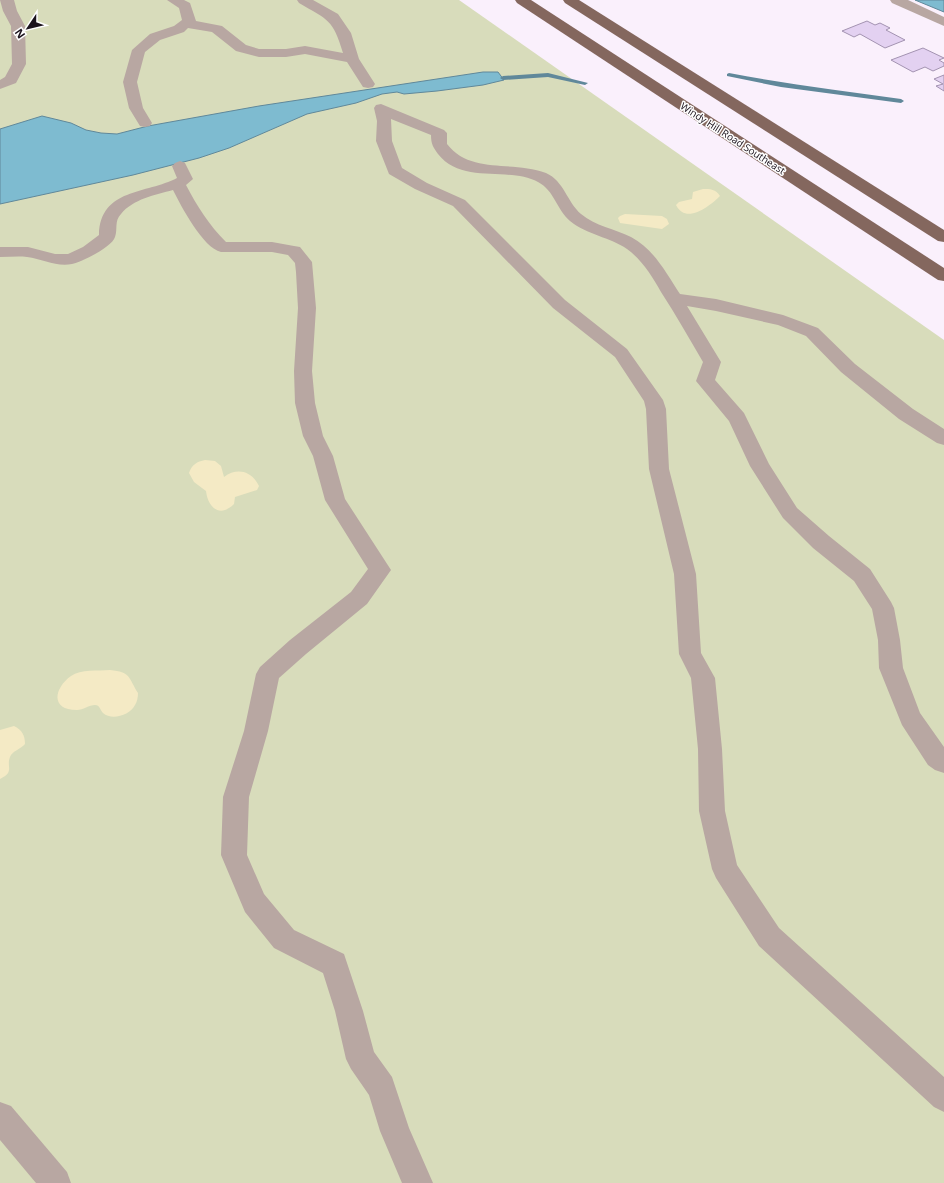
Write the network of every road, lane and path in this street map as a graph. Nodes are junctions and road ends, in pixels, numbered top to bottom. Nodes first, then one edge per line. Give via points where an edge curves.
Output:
1 (7, 0) edge
2 (174, 0) edge
3 (304, 0) edge
4 (522, 0) edge
5 (570, 0) edge
6 (897, 0) edge
7 (944, 22) edge
8 (185, 24) junction
9 (352, 60) junction
10 (368, 84) dead end
11 (0, 85) edge
12 (146, 123) dead end
13 (944, 237) edge
14 (0, 252) edge
15 (944, 276) edge
16 (674, 298) junction
17 (944, 438) edge
18 (944, 762) edge
19 (944, 1097) edge
20 (0, 1117) edge
21 (56, 1183) edge
22 (418, 1183) edge

1 - 11 street via 18,26 19,64 11,80
2 - 8 street via 185,6 189,21
3 - 9 street via 333,17 344,33
4 - 15 main road, Windy Hill Road Southeast
5 - 13 main road
6 - 7 street
8 - 9 street via 217,29 241,48 259,54 305,50
8 - 12 street via 179,29 155,37 139,50 130,82 136,108
9 - 10 street
14 - 22 street via 28,252 55,260 71,259 90,251 107,238 108,220 112,212 139,195 160,188 179,175 197,219 221,247 272,247 294,251 303,262 308,308 305,403 313,436 323,456 335,500 380,570 359,598 298,646 268,674 256,731 236,797 234,855 254,903 284,939 334,964 361,1059 382,1087 395,1131
16 - 17 street via 783,321 812,332 848,368 906,414
16 - 18 street via 712,362 705,381 737,418 760,466 790,513 862,575 883,608 891,668 910,718 937,757
16 - 19 street via 647,258 627,241 575,217 554,185 541,176 525,172 472,168 451,158 439,145 439,133 381,108 384,141 395,171 459,203 559,304 621,353 653,400 656,409 659,469 685,574 690,654 703,678 710,749 712,811 725,869 769,937
20 - 21 street

